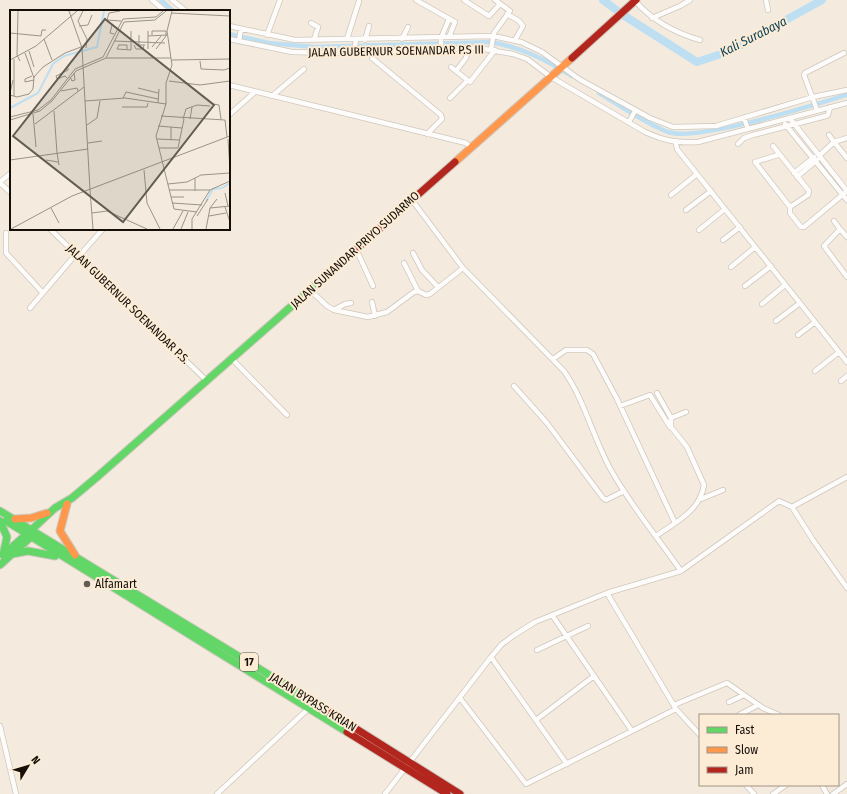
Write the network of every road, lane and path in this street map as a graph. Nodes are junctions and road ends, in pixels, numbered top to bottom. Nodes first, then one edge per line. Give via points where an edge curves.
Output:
1 (152, 0) edge
2 (172, 0) edge
3 (280, 0) edge
4 (416, 0) edge
5 (464, 0) edge
6 (495, 0) edge
7 (690, 0) edge
8 (766, 0) edge
9 (359, 1) dead end
10 (634, 1) edge
11 (500, 4) junction
12 (164, 10) edge
13 (184, 10) edge
14 (768, 10) dead end
15 (507, 14) junction
16 (652, 18) junction
17 (449, 19) junction
18 (311, 23) dead end
19 (230, 26) edge
20 (369, 26) dead end
21 (408, 27) dead end
22 (241, 30) junction
23 (267, 35) junction
24 (449, 37) junction
25 (492, 37) junction
26 (230, 39) edge
27 (402, 39) junction
28 (441, 39) junction
29 (239, 40) junction
30 (314, 40) junction
31 (347, 40) junction
32 (365, 40) junction
33 (515, 40) junction
34 (700, 40) dead end
35 (356, 41) junction
36 (468, 48) junction
37 (493, 48) junction
38 (441, 49) junction
39 (355, 51) junction
40 (373, 52) junction
41 (844, 53) dead end
42 (451, 67) dead end
43 (562, 67) junction
44 (304, 70) dead end
45 (456, 71) junction
46 (552, 76) junction
47 (468, 81) junction
48 (230, 85) edge
49 (847, 90) edge
50 (254, 92) junction
51 (272, 96) junction
52 (450, 98) dead end
53 (813, 98) junction
54 (847, 104) edge
55 (830, 107) junction
56 (817, 109) junction
57 (635, 112) junction
58 (230, 114) edge
59 (790, 118) junction
60 (745, 119) junction
61 (783, 120) junction
62 (629, 121) junction
63 (793, 123) junction
64 (787, 125) junction
65 (748, 128) junction
66 (427, 134) junction
67 (829, 134) dead end
68 (847, 138) edge
69 (834, 142) junction
70 (676, 143) junction
71 (738, 144) dead end
72 (773, 146) dead end
73 (471, 148) junction
74 (778, 155) junction
75 (819, 155) junction
76 (847, 158) edge
77 (814, 160) junction
78 (697, 174) junction
79 (10, 175) edge
80 (796, 175) junction
81 (0, 182) edge
82 (711, 191) junction
83 (10, 192) edge
84 (846, 192) edge
85 (671, 195) dead end
86 (412, 200) junction
87 (847, 200) edge
88 (790, 207) junction
89 (725, 209) junction
90 (686, 210) dead end
91 (834, 221) dead end
92 (740, 227) junction
93 (840, 229) junction
94 (51, 230) edge
95 (102, 230) edge
96 (699, 230) dead end
97 (6, 233) dead end
98 (847, 236) edge
99 (723, 240) dead end
100 (755, 247) junction
101 (356, 249) junction
102 (413, 253) dead end
103 (77, 255) junction
104 (404, 263) dead end
105 (770, 266) junction
106 (730, 267) dead end
107 (463, 268) junction
108 (847, 277) edge
109 (785, 285) junction
110 (374, 286) dead end
111 (745, 286) dead end
112 (438, 287) junction
113 (310, 290) junction
114 (418, 291) junction
115 (42, 292) junction
116 (372, 302) dead end
117 (800, 303) junction
118 (351, 304) dead end
119 (762, 304) dead end
120 (30, 308) dead end
121 (334, 310) junction
122 (375, 316) junction
123 (776, 322) dead end
124 (815, 322) junction
125 (798, 335) dead end
126 (839, 352) junction
127 (232, 358) junction
128 (553, 359) junction
129 (847, 362) edge
130 (815, 370) dead end
131 (847, 376) edge
132 (206, 380) junction
133 (841, 381) dead end
134 (514, 386) dead end
135 (657, 393) dead end
136 (620, 406) junction
137 (686, 412) dead end
138 (287, 415) dead end
139 (671, 418) junction
140 (671, 427) junction
141 (847, 477) edge
142 (723, 490) dead end
143 (624, 491) junction
144 (702, 498) junction
145 (69, 501) junction
146 (792, 507) junction
147 (55, 508) junction
148 (0, 511) edge
149 (0, 518) edge
150 (13, 519) junction
151 (0, 521) edge
152 (676, 523) junction
153 (32, 533) junction
154 (656, 536) junction
155 (12, 554) junction
156 (1, 556) edge
157 (64, 558) junction
158 (78, 559) junction
159 (0, 565) edge
160 (681, 571) junction
161 (847, 588) edge
162 (607, 594) junction
163 (552, 615) junction
164 (588, 626) dead end
165 (566, 636) junction
166 (537, 650) dead end
167 (491, 658) junction
168 (594, 676) junction
169 (744, 695) junction
170 (460, 698) junction
171 (729, 702) dead end
172 (758, 705) junction
173 (675, 707) junction
174 (309, 708) junction
175 (741, 714) edge
176 (777, 714) edge
177 (536, 720) junction
178 (0, 726) edge
179 (632, 731) junction
180 (699, 733) edge
181 (567, 764) junction
182 (408, 766) junction
183 (747, 786) edge
184 (785, 786) edge
185 (846, 787) edge
186 (16, 794) edge
187 (217, 794) edge
188 (385, 794) edge
189 (447, 794) edge
190 (460, 794) edge
191 (754, 794) edge
192 (773, 794) edge
193 (833, 794) edge

1 - 12 street
2 - 13 street
3 - 23 street
4 - 17 street
5 - 11 street via 489,16
6 - 11 street
7 - 16 street
8 - 14 street
9 - 31 street
10 - 16 street
10 - 43 main road, JALAN SUNANDAR PRIYO SUDARMO
11 - 15 street via 510,10
15 - 25 street
15 - 33 street via 523,26
16 - 34 street
17 - 24 street via 455,23
17 - 28 street
18 - 30 street via 318,26
19 - 22 street
20 - 32 street
21 - 27 street
22 - 23 street
22 - 29 street
23 - 30 street via 294,40
24 - 25 street
24 - 28 street
25 - 33 street
25 - 37 street
26 - 29 street, JALAN GUBERNUR SOENANDAR P.S III
27 - 28 street
27 - 32 street
28 - 38 street
29 - 39 street, JALAN GUBERNUR SOENANDAR P.S III via 292,52
30 - 31 street
31 - 35 street
32 - 35 street
33 - 43 street via 542,52
35 - 39 street
36 - 37 street, JALAN GUBERNUR SOENANDAR P.S III
36 - 38 street, JALAN GUBERNUR SOENANDAR P.S III
36 - 45 street via 466,58
37 - 46 street, JALAN GUBERNUR SOENANDAR P.S III via 527,59
37 - 47 street via 472,81
38 - 40 street, JALAN GUBERNUR SOENANDAR P.S III
39 - 40 street, JALAN GUBERNUR SOENANDAR P.S III
40 - 66 street via 372,58 441,116 442,119
41 - 53 street via 805,73
42 - 45 street
43 - 46 main road, JALAN SUNANDAR PRIYO SUDARMO
43 - 57 street
44 - 51 street
45 - 47 street
46 - 62 street, JALAN GUBERNUR SOENANDAR P.S III
46 - 73 main road, JALAN SUNANDAR PRIYO SUDARMO
47 - 52 street
48 - 50 street
49 - 53 street
50 - 51 street
50 - 58 street
51 - 66 street
53 - 56 street
53 - 60 street
54 - 55 street, JALAN GUBERNUR SOENANDAR P.S III
55 - 56 street, JALAN GUBERNUR SOENANDAR P.S III
55 - 63 street via 826,116
56 - 59 street, JALAN GUBERNUR SOENANDAR P.S III
57 - 60 street via 681,128 716,126
57 - 62 street
59 - 61 street, JALAN GUBERNUR SOENANDAR P.S III
59 - 63 street
60 - 65 street
61 - 64 street
61 - 65 street, JALAN GUBERNUR SOENANDAR P.S III
62 - 70 street, JALAN GUBERNUR SOENANDAR P.S III via 662,140
63 - 64 street
63 - 75 street
64 - 71 street via 748,137
64 - 77 street
65 - 70 street, JALAN GUBERNUR SOENANDAR P.S III via 698,142
66 - 73 street via 466,143
67 - 69 street
68 - 69 street
69 - 75 street
69 - 76 street
70 - 78 street via 677,149
72 - 74 street
73 - 86 main road, JALAN SUNANDAR PRIYO SUDARMO
74 - 80 street
74 - 88 street via 755,162
75 - 77 street
75 - 84 street
77 - 80 street
77 - 84 street
78 - 82 street
78 - 85 street
79 - 81 street
80 - 88 street via 810,194
81 - 83 street
82 - 89 street
82 - 90 street
84 - 87 street
84 - 88 street via 804,227 790,213
86 - 101 main road, JALAN SUNANDAR PRIYO SUDARMO
86 - 107 street
89 - 92 street
89 - 96 street
91 - 93 street
92 - 99 street
92 - 100 street
93 - 98 street
93 - 108 street via 824,246
94 - 103 street, JALAN GUBERNUR SOENANDAR P.S.
95 - 103 street
97 - 115 street via 6,253
100 - 105 street
100 - 106 street
101 - 110 street
101 - 113 main road, JALAN SUNANDAR PRIYO SUDARMO
102 - 112 street via 422,270
103 - 115 street
103 - 132 street, JALAN GUBERNUR SOENANDAR P.S.
104 - 114 street
105 - 109 street
105 - 111 street
107 - 112 street
107 - 128 street
109 - 117 street
109 - 119 street
112 - 114 street via 428,295
113 - 121 street
113 - 127 main road, JALAN SUNANDAR PRIYO SUDARMO
114 - 122 street via 387,312
115 - 120 street
116 - 122 street
117 - 123 street
117 - 124 street
118 - 121 street
121 - 122 street
124 - 125 street
124 - 126 street
126 - 129 street
126 - 130 street
127 - 132 main road, JALAN SUNANDAR PRIYO SUDARMO
127 - 138 street
128 - 136 street via 566,350 590,352
128 - 143 street via 573,386 601,450
131 - 133 street
132 - 145 main road, JALAN SUNANDAR PRIYO SUDARMO
134 - 143 street via 547,423 603,498 606,500
135 - 139 street
136 - 140 street via 650,395
136 - 152 street
137 - 139 street
139 - 140 street
140 - 144 street via 687,447 703,480
141 - 146 street
142 - 144 street
143 - 154 street
144 - 152 street
145 - 147 main road, JALAN SUNANDAR PRIYO SUDARMO
145 - 153 main road, JALAN SUNANDAR PRIYO SUDARMO
145 - 158 main road via 60,531
146 - 160 street via 779,501
146 - 161 street
147 - 150 main road via 36,518
147 - 153 main road, JALAN SUNANDAR PRIYO SUDARMO
148 - 150 main road, JALAN BYPASS KRIAN / 17
149 - 153 main road, JALAN BYPASS KRIAN / 17
150 - 153 main road, JALAN BYPASS KRIAN / 17
151 - 156 main road via 8,535
152 - 154 street
153 - 155 main road, JALAN SUNANDAR PRIYO SUDARMO
153 - 156 main road, JALAN SUNANDAR PRIYO SUDARMO
153 - 157 main road, JALAN BYPASS KRIAN / 17
153 - 158 main road, JALAN BYPASS KRIAN / 17
154 - 160 street
155 - 157 main road via 32,551
155 - 159 main road, JALAN SUNANDAR PRIYO SUDARMO
157 - 174 main road, JALAN BYPASS KRIAN / 17
158 - 182 main road, JALAN BYPASS KRIAN / 17 via 199,631
160 - 162 street
162 - 163 street
162 - 173 street
163 - 165 street
163 - 167 street via 513,636
164 - 165 street
165 - 166 street
165 - 168 street
167 - 170 street
167 - 177 street
168 - 177 street
168 - 179 street
169 - 171 street
169 - 172 street
169 - 173 street via 723,683
170 - 181 street via 524,782 528,784
170 - 182 street
172 - 175 street
172 - 176 street
173 - 179 street
173 - 180 street
174 - 182 main road, JALAN BYPASS KRIAN / 17
174 - 187 street
177 - 181 street
178 - 186 street
179 - 181 street
182 - 188 street
182 - 189 main road, JALAN BYPASS KRIAN / 17
182 - 190 main road, JALAN BYPASS KRIAN / 17
183 - 191 street
184 - 192 street
185 - 193 street

